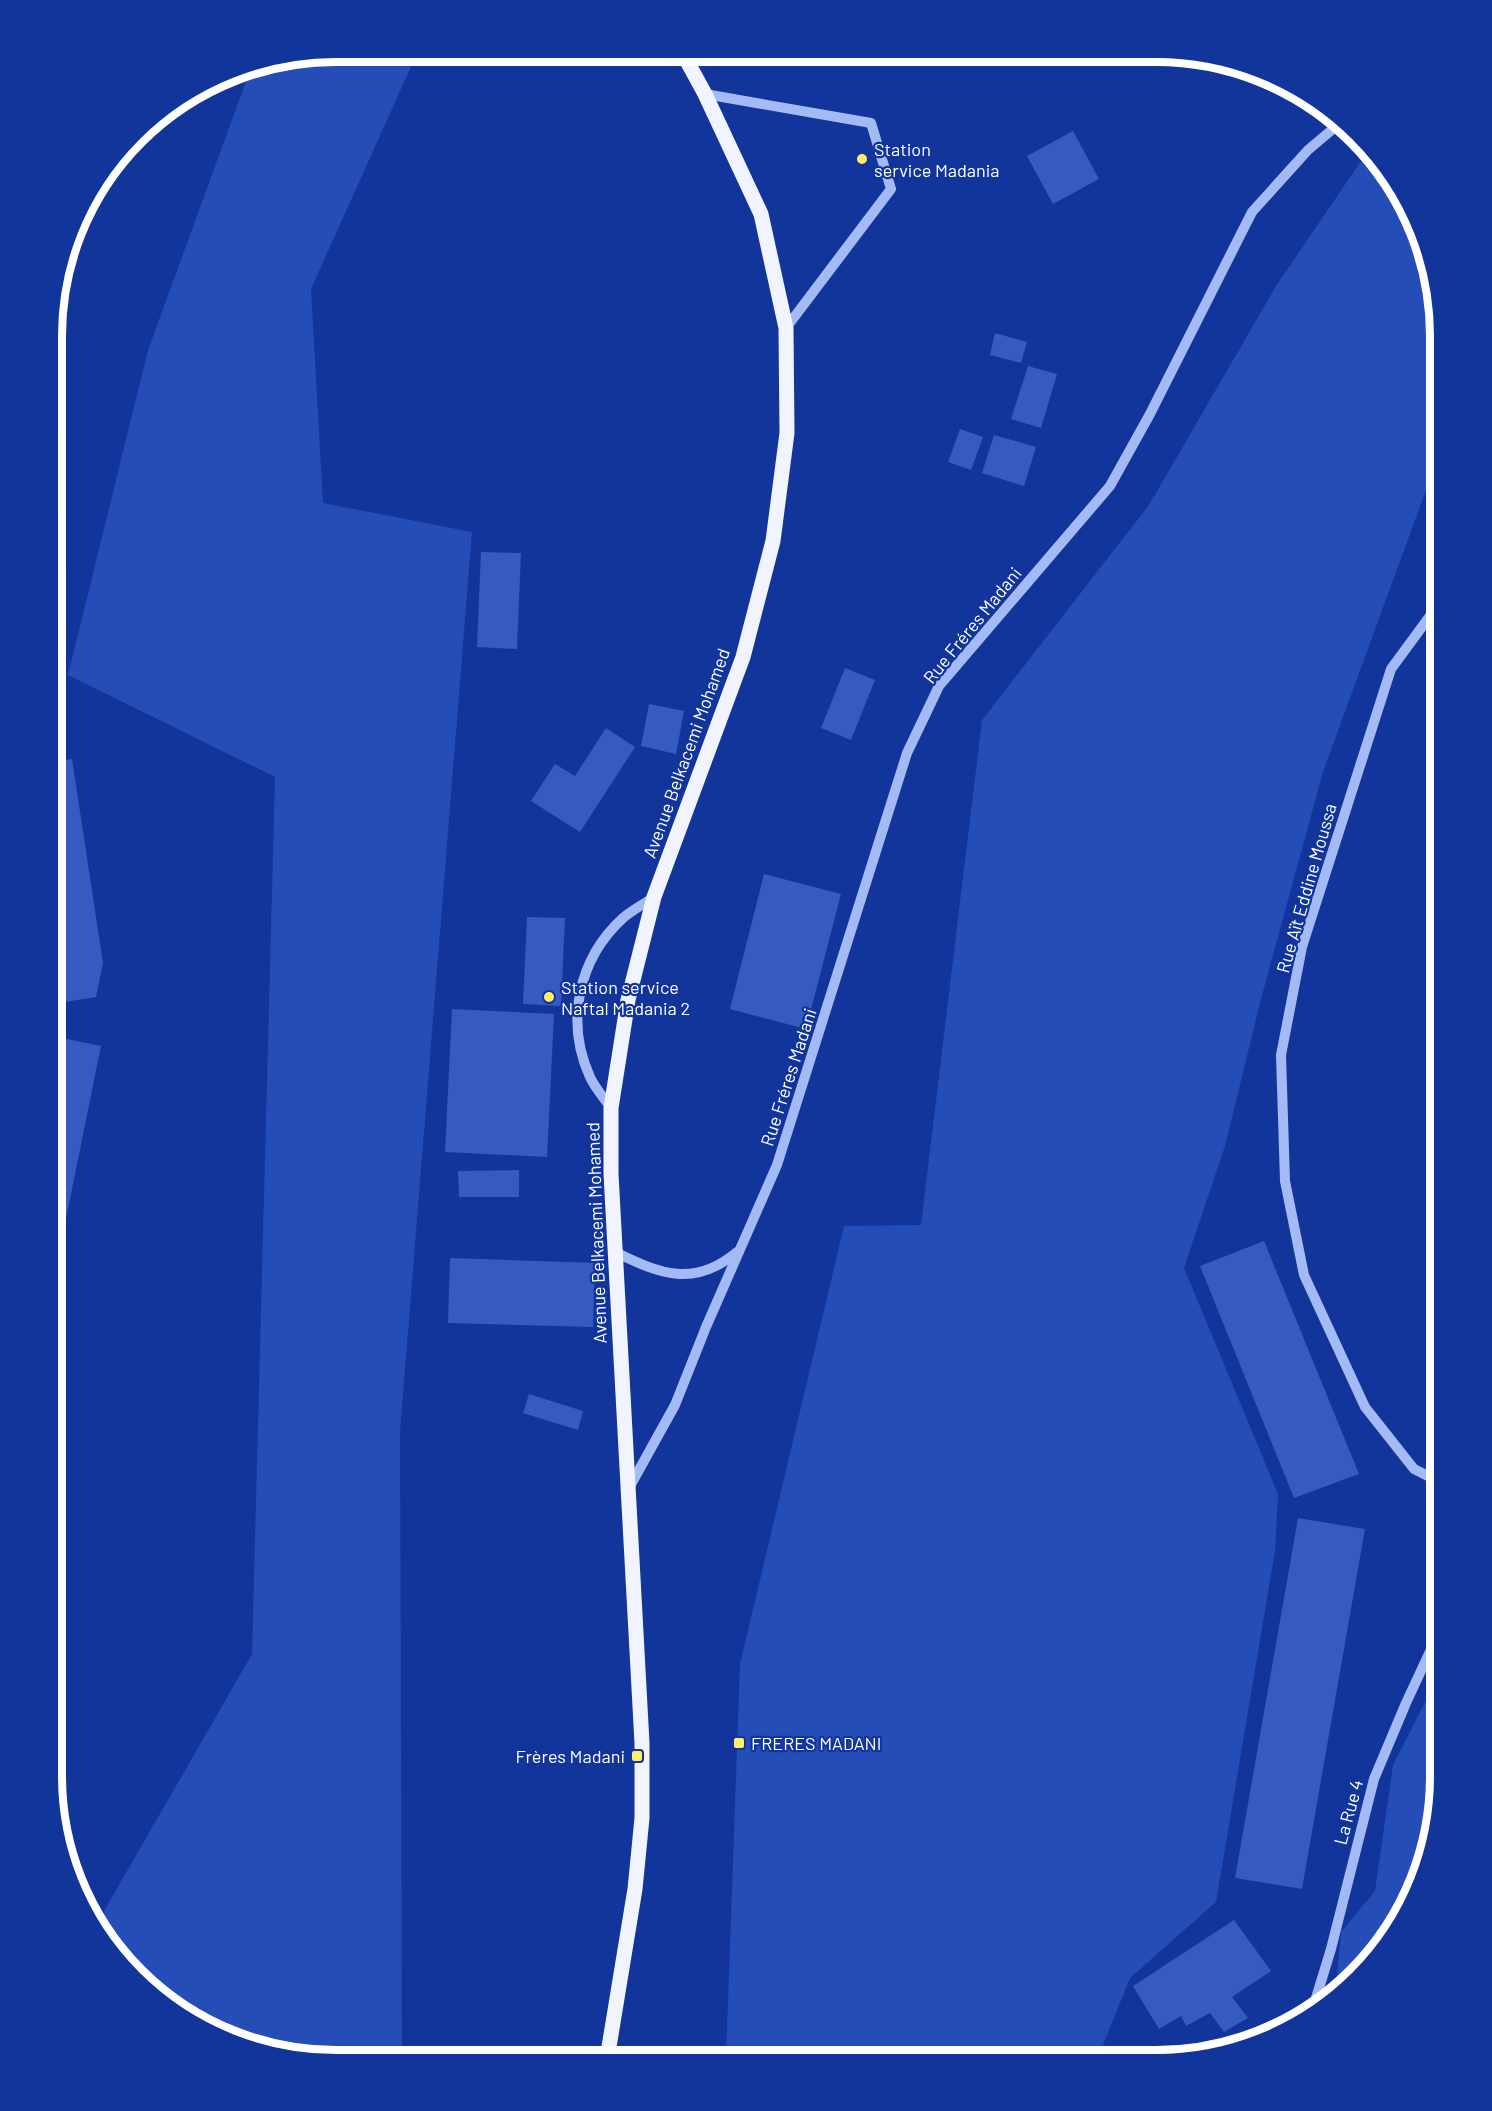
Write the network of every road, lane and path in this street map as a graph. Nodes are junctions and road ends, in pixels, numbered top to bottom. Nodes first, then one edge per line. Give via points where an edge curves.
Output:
1 (687, 62) edge
2 (705, 94) junction
3 (1335, 127) edge
4 (786, 328) junction
5 (1430, 616) edge
6 (654, 897) junction
7 (610, 1108) junction
8 (739, 1250) junction
9 (615, 1252) junction
10 (1430, 1477) edge
11 (627, 1491) junction
12 (1430, 1651) edge
13 (1316, 1998) edge
14 (609, 2050) edge

1 - 2 main road, Avenue Belkacemi Mohamed
2 - 4 main road, Avenue Belkacemi Mohamed via 761,214
2 - 4 street via 871,123 891,189
3 - 8 street, Rue Fréres Madani via 1308,150 1252,212 1110,486 939,686 908,753 777,1165
4 - 6 main road, Avenue Belkacemi Mohamed via 787,433 773,541 743,657
5 - 10 street, Rue Aït Eddine Moussa via 1391,669 1302,946 1281,1055 1285,1181 1304,1275 1365,1407 1414,1469
6 - 7 main road, Avenue Belkacemi Mohamed via 628,1000
6 - 7 street via 624,917 600,943 584,975 577,1009 579,1045 591,1079
7 - 9 main road, Avenue Belkacemi Mohamed
8 - 9 street via 717,1266 692,1275 656,1271
8 - 11 street, Rue Fréres Madani via 675,1405
9 - 11 main road, Avenue Belkacemi Mohamed
11 - 14 main road, Avenue Belkacemi Mohamed via 642,1743 642,1818
12 - 13 street, La Rue 4 via 1374,1779

